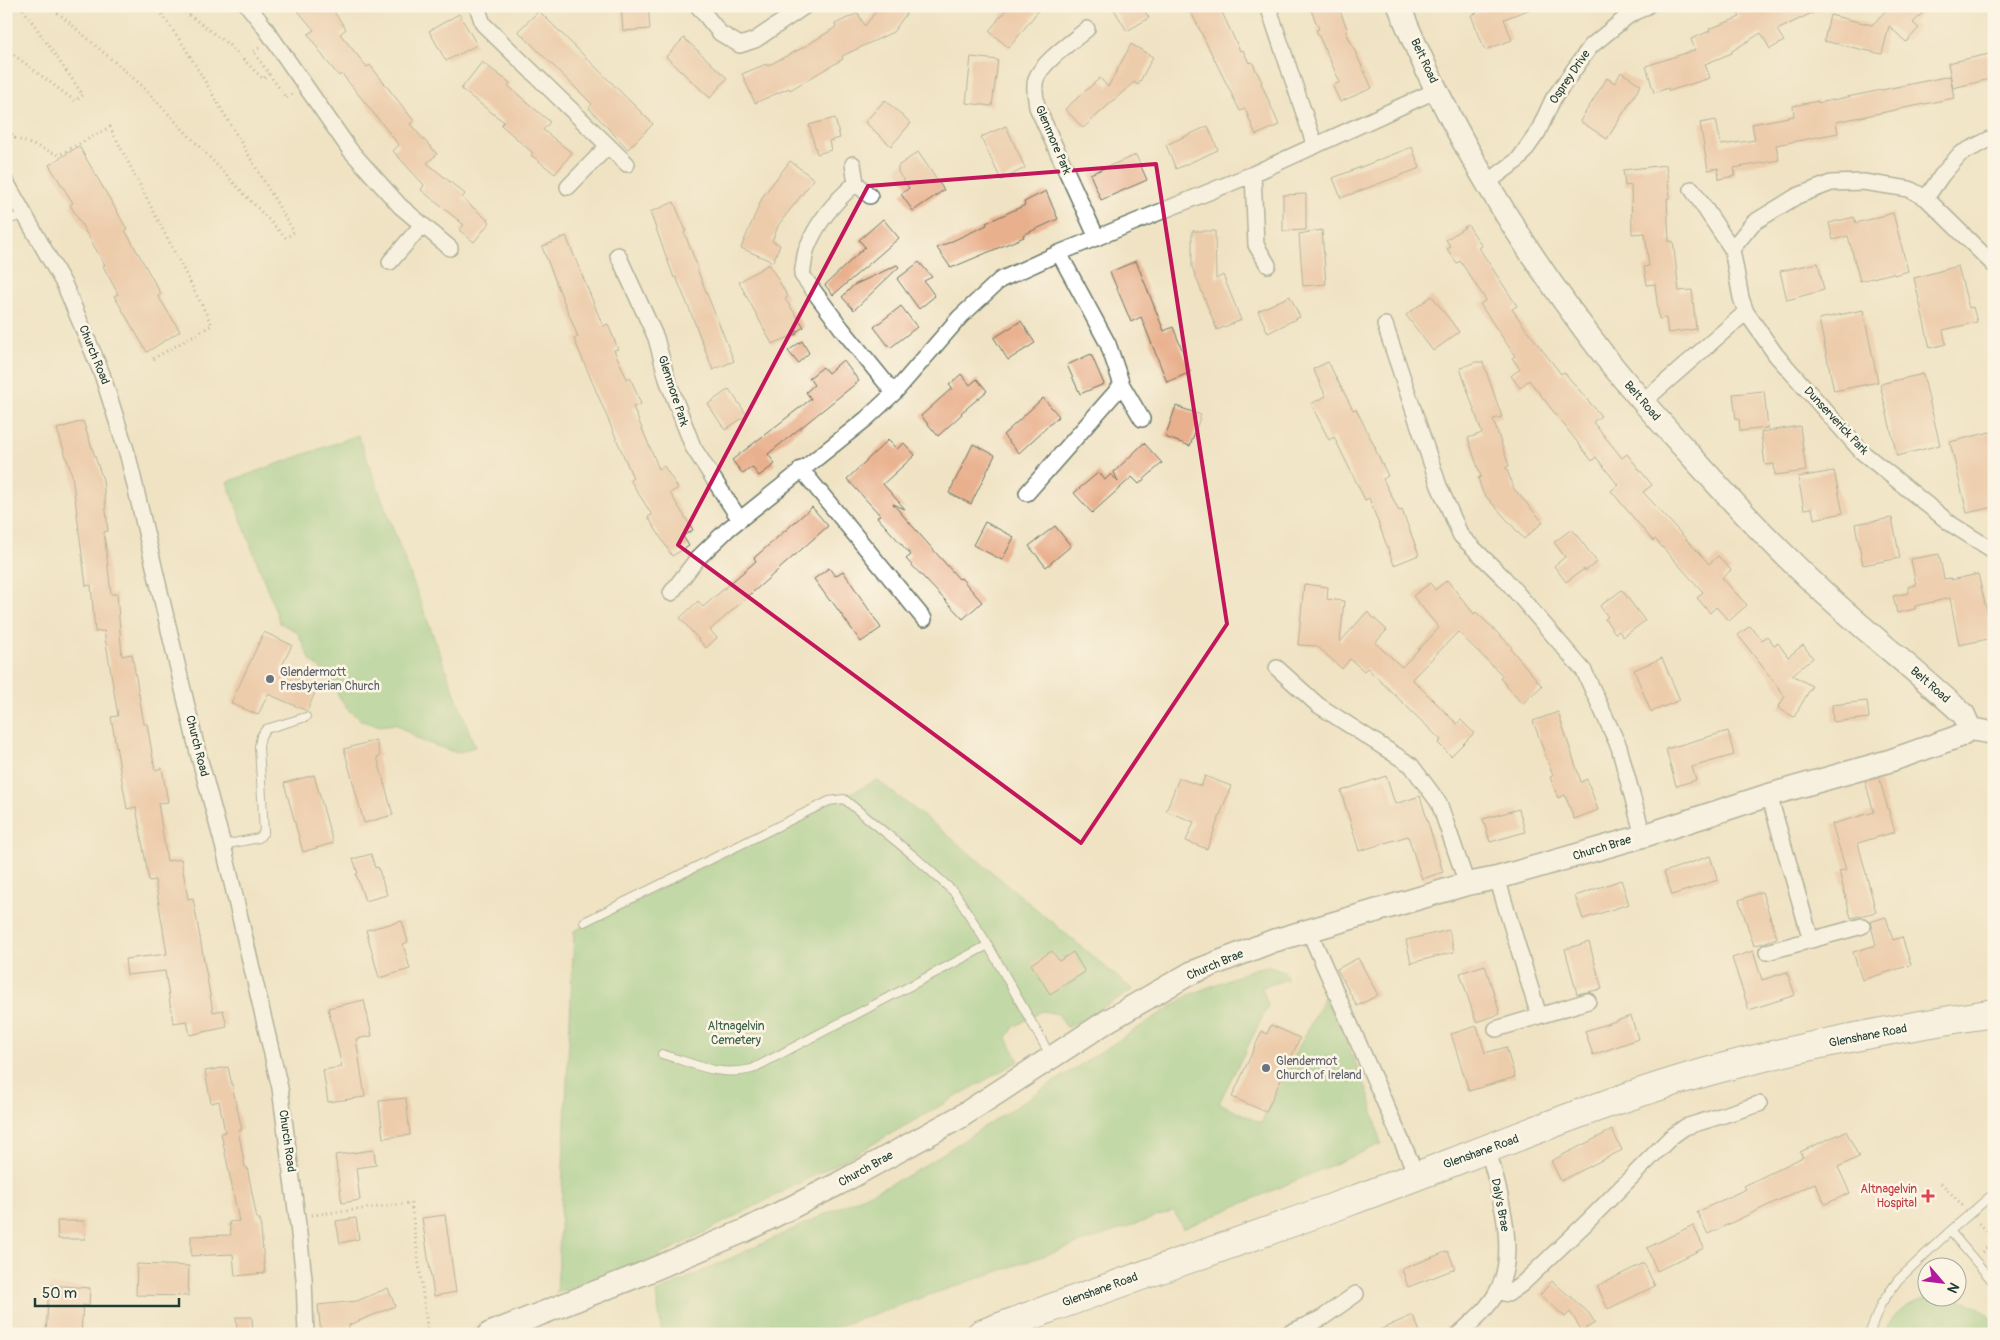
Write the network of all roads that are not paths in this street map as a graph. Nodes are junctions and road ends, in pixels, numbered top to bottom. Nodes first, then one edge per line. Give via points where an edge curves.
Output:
1 (248, 6) edge
2 (477, 6) edge
3 (698, 6) edge
4 (805, 6) edge
5 (1268, 6) edge
6 (1647, 6) edge
7 (1401, 7) edge
8 (1087, 29) dead end
9 (1437, 90) junction
10 (1994, 137) edge
11 (608, 146) junction
12 (1315, 146) junction
13 (627, 164) dead end
14 (853, 164) dead end
15 (1253, 174) junction
16 (6, 182) edge
17 (856, 183) junction
18 (1487, 183) junction
19 (568, 187) dead end
20 (1692, 189) dead end
21 (870, 196) dead end
22 (1926, 198) junction
23 (25, 215) junction
24 (6, 220) edge
25 (422, 225) junction
26 (1097, 238) junction
27 (450, 248) dead end
28 (1732, 249) junction
29 (1059, 253) junction
30 (618, 256) dead end
31 (390, 262) dead end
32 (1268, 265) dead end
33 (1994, 265) edge
34 (1746, 312) junction
35 (1385, 326) dead end
36 (1122, 385) junction
37 (894, 393) junction
38 (1642, 402) junction
39 (1142, 419) dead end
40 (801, 470) junction
41 (1027, 493) dead end
42 (740, 520) junction
43 (1994, 551) edge
44 (671, 594) dead end
45 (924, 619) dead end
46 (1277, 668) dead end
47 (306, 717) dead end
48 (1970, 728) junction
49 (1994, 733) edge
50 (1769, 795) junction
51 (1643, 836) junction
52 (223, 845) junction
53 (1497, 878) junction
54 (1467, 884) junction
55 (584, 922) dead end
56 (1862, 926) dead end
57 (1309, 931) junction
58 (1811, 940) junction
59 (988, 945) junction
60 (1766, 952) dead end
61 (1588, 1001) dead end
62 (1994, 1013) edge
63 (1539, 1016) junction
64 (1496, 1029) dead end
65 (662, 1054) dead end
66 (1051, 1057) junction
67 (1758, 1104) dead end
68 (1488, 1150) junction
69 (1417, 1176) junction
70 (1992, 1197) edge
71 (1950, 1231) junction
72 (1994, 1283) edge
73 (1498, 1291) junction
74 (1356, 1294) dead end
75 (306, 1334) edge
76 (489, 1334) edge
77 (981, 1334) edge
78 (1287, 1334) edge
79 (1459, 1334) edge
80 (1869, 1334) edge

1 - 25 street via 350,150 400,206
2 - 11 street via 483,24
3 - 4 street via 720,33 740,45 755,40
5 - 12 street
6 - 18 street, Osprey Drive via 1628,16 1591,46 1553,99 1538,132 1519,159
7 - 9 main road, Belt Road
8 - 26 street, Glenmore Park via 1041,69 1034,89 1037,107
9 - 12 street
9 - 18 main road, Belt Road
10 - 22 street via 1960,154
11 - 13 street
11 - 19 street
12 - 15 street
14 - 17 street
15 - 26 street
15 - 32 street via 1256,245
16 - 23 street, Church Road
17 - 21 street
17 - 37 street via 839,198 816,228 802,275
18 - 38 main road, Belt Road via 1574,314
20 - 28 street
22 - 28 street via 1909,189 1863,182 1831,184 1797,196 1753,223
22 - 33 street
23 - 24 lane
23 - 52 street, Church Road via 65,286 112,405 128,456
25 - 27 street
25 - 31 street
26 - 29 street
28 - 34 street, Dunserverick Park
29 - 36 street via 1108,344
29 - 37 street via 1000,280 960,317
30 - 42 street, Glenmore Park via 656,338 667,379 693,447
34 - 38 street
34 - 43 street, Dunserverick Park via 1776,355 1862,452 1950,524
35 - 51 street via 1439,486 1461,536 1504,578 1584,671 1619,746
36 - 39 street
36 - 41 street
37 - 40 street
38 - 48 main road, Belt Road via 1740,510 1831,600 1964,714
40 - 42 street
40 - 45 street
42 - 44 street via 697,558
46 - 54 street via 1318,705 1411,765 1439,803
47 - 52 lane via 266,729 261,736 264,832 259,838
48 - 49 main road
48 - 50 main road, Church Brae via 1957,737 1889,761
50 - 51 main road, Church Brae
50 - 58 street
51 - 53 main road, Church Brae
52 - 75 street, Church Road via 280,1088 304,1278
53 - 54 main road, Church Brae
53 - 63 street
54 - 57 main road, Church Brae
55 - 59 lane via 829,801 844,799 954,893
56 - 58 street
57 - 66 main road, Church Brae via 1273,941 1191,973
57 - 69 street
58 - 60 street
59 - 65 lane via 752,1069 722,1073
59 - 66 lane
61 - 63 street
62 - 68 highway, Glenshane Road via 1837,1041 1722,1068
63 - 64 street
66 - 76 main road, Church Brae via 951,1122 744,1231
67 - 73 street via 1685,1127 1671,1137 1522,1284 1508,1294
68 - 69 highway, Glenshane Road
68 - 73 street, Daly's Brae via 1507,1232 1505,1265
69 - 77 highway, Glenshane Road
70 - 71 lane
71 - 72 lane
71 - 80 lane via 1898,1280 1881,1304
73 - 79 street, Daly's Brae via 1481,1315
74 - 78 street via 1322,1318

